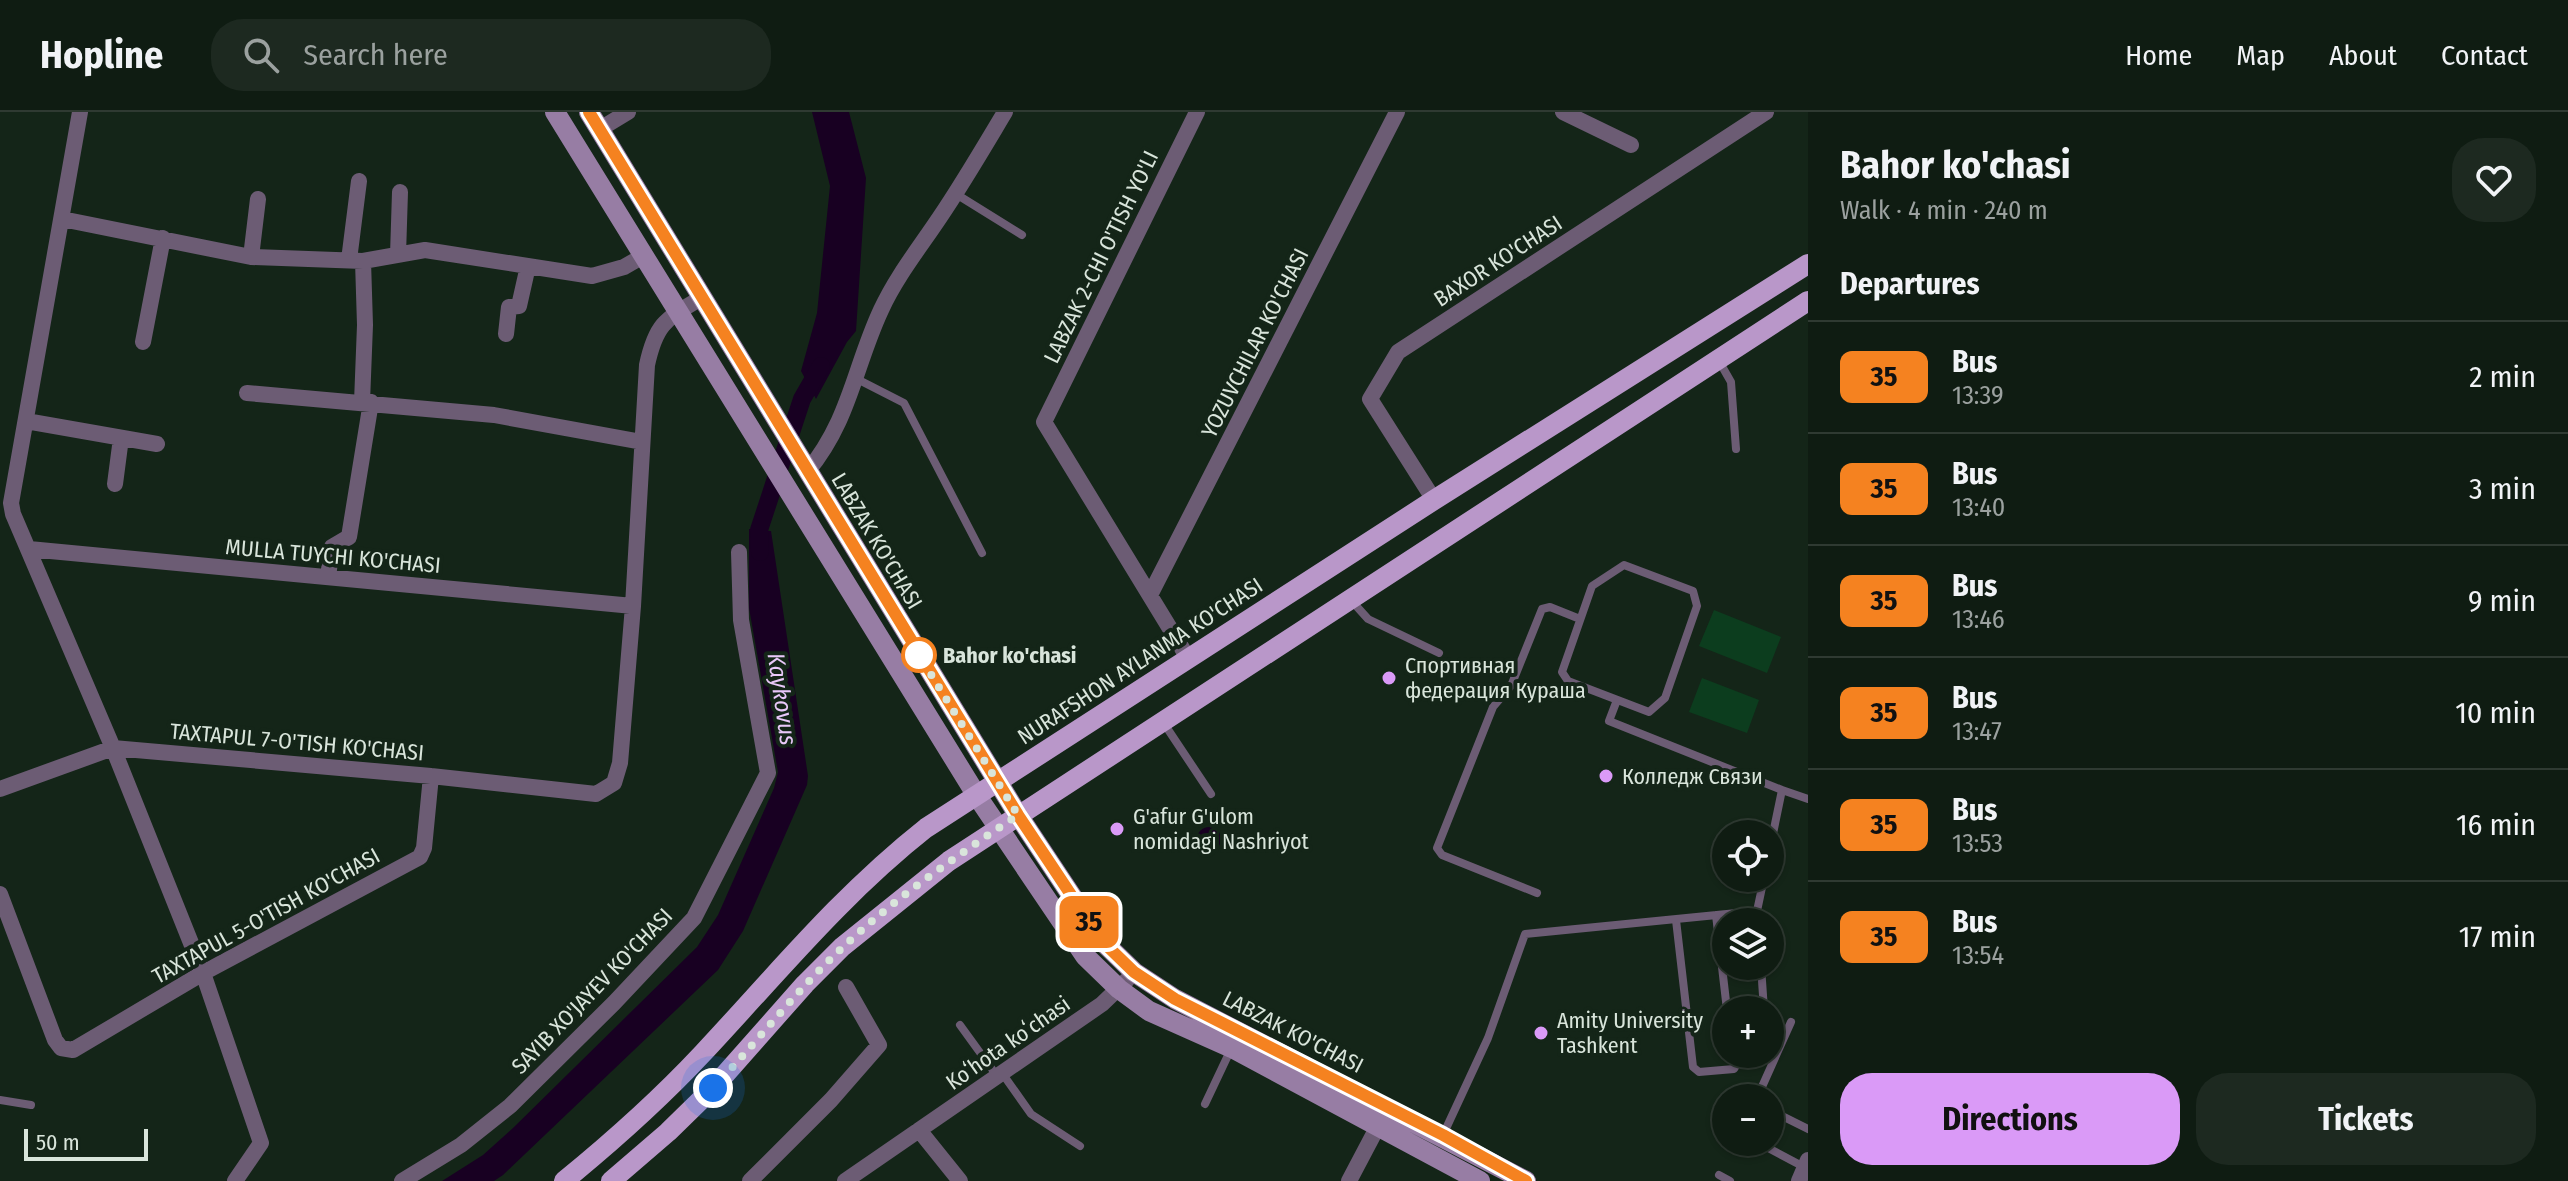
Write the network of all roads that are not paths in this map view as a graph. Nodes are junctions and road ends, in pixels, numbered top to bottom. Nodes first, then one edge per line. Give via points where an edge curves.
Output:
1 (80, 112) edge
2 (555, 112) edge
3 (628, 112) edge
4 (1005, 112) edge
5 (1197, 112) edge
6 (1397, 112) edge
7 (1563, 112) edge
8 (1766, 112) edge
9 (595, 120) edge
10 (1631, 145) dead end
11 (359, 181) dead end
12 (400, 192) dead end
13 (956, 194) junction
14 (258, 199) dead end
15 (62, 219) junction
16 (1022, 235) dead end
17 (163, 238) junction
18 (398, 255) junction
19 (643, 256) junction
20 (251, 257) junction
21 (356, 261) junction
22 (1808, 264) edge
23 (528, 266) junction
24 (701, 298) junction
25 (1808, 301) edge
26 (677, 312) junction
27 (506, 334) dead end
28 (143, 342) dead end
29 (1718, 359) junction
30 (857, 379) junction
31 (247, 393) dead end
32 (367, 402) junction
33 (26, 421) junction
34 (121, 438) junction
35 (642, 442) junction
36 (157, 444) dead end
37 (1736, 449) dead end
38 (803, 465) junction
39 (115, 484) dead end
40 (1434, 500) junction
41 (1397, 523) junction
42 (29, 549) junction
43 (739, 552) dead end
44 (982, 553) dead end
45 (1417, 555) junction
46 (328, 577) junction
47 (1150, 595) junction
48 (1349, 599) junction
49 (633, 606) junction
50 (1580, 619) junction
51 (1439, 653) dead end
52 (1188, 658) junction
53 (1617, 700) junction
54 (1162, 721) junction
55 (113, 748) junction
56 (431, 776) junction
57 (997, 782) junction
58 (0, 789) edge
59 (1782, 790) junction
60 (1211, 794) dead end
61 (977, 796) junction
62 (1808, 799) edge
63 (1018, 815) junction
64 (1776, 820) edge
65 (998, 829) junction
66 (1537, 893) dead end
67 (0, 894) edge
68 (1712, 916) edge
69 (1676, 920) junction
70 (1134, 972) junction
71 (203, 973) junction
72 (846, 987) dead end
73 (1119, 989) junction
74 (759, 990) junction
75 (783, 1009) junction
76 (1791, 1022) dead end
77 (960, 1025) dead end
78 (1232, 1048) junction
79 (1734, 1069) edge
80 (1000, 1075) junction
81 (1763, 1084) edge
82 (0, 1100) edge
83 (1205, 1104) dead end
84 (31, 1105) dead end
85 (1784, 1117) edge
86 (1378, 1126) junction
87 (1808, 1129) edge
88 (919, 1130) junction
89 (1443, 1135) junction
90 (1080, 1146) dead end
91 (1781, 1156) edge
92 (1804, 1169) edge
93 (1719, 1175) dead end
94 (759, 1178) edge
95 (235, 1181) edge
96 (402, 1181) edge
97 (564, 1181) edge
98 (611, 1181) edge
99 (845, 1181) edge
100 (960, 1181) edge
101 (1349, 1181) edge
102 (1480, 1181) edge
103 (1526, 1181) edge
104 (1730, 1181) edge

1 - 15 street
2 - 19 main road, LABZAK KO'CHASI
3 - 9 street
4 - 13 street
5 - 47 street, LABZAK 2-CHI O'TISH YO'LI via 1044,422
6 - 47 street, YOZUVCHILAR KO'CHASI
7 - 10 street
8 - 40 street, BAXOR KO'CHASI via 1398,352 1370,399
9 - 24 main road, LABZAK KO'CHASI
11 - 21 street
12 - 18 street
13 - 16 lane
13 - 30 street via 879,313
14 - 20 street
15 - 17 street
15 - 33 street
17 - 20 street
17 - 28 street
18 - 21 street
18 - 23 street via 425,250
19 - 23 street via 592,276
19 - 26 main road, LABZAK KO'CHASI
20 - 21 street
21 - 32 street
22 - 40 main road, NURAFSHON AYLANMA KO'CHASI
23 - 27 street via 519,306 509,307
24 - 26 street
24 - 38 main road, LABZAK KO'CHASI
25 - 29 main road
26 - 35 street via 665,320 652,342
26 - 61 main road, LABZAK KO'CHASI
29 - 37 lane via 1731,382
29 - 45 main road
30 - 38 street via 823,453
30 - 44 lane via 904,403
31 - 32 street
32 - 35 street via 494,415
32 - 46 street via 349,537 332,547
33 - 34 street
33 - 42 street via 11,503
34 - 36 street
34 - 39 street
35 - 49 street
38 - 57 main road, LABZAK KO'CHASI
40 - 41 main road, NURAFSHON AYLANMA KO'CHASI
41 - 45 main road via 1395,546
41 - 52 main road, NURAFSHON AYLANMA KO'CHASI
42 - 46 street, MULLA TUYCHI KO'CHASI
42 - 55 street
43 - 96 street, SAYIB XO'JAYEV KO'CHASI via 741,620 768,773 694,918 510,1106 461,1145
45 - 48 main road
46 - 49 street, MULLA TUYCHI KO'CHASI
47 - 52 street
48 - 51 lane via 1368,619
48 - 54 main road
49 - 56 street, TAXTAPUL 7-O'TISH KO'CHASI via 614,783 596,794
50 - 53 lane via 1562,672 1568,681
50 - 53 lane via 1592,586 1624,565 1693,591 1697,606 1665,698 1649,712
50 - 66 lane via 1542,609 1511,686 1493,707 1437,848 1442,855
52 - 57 main road, NURAFSHON AYLANMA KO'CHASI
53 - 59 lane via 1609,721
54 - 60 lane
54 - 63 main road
55 - 56 street, TAXTAPUL 7-O'TISH KO'CHASI
55 - 58 street, TAXTAPUL 7-O'TISH KO'CHASI
55 - 71 street
56 - 71 street, TAXTAPUL 5-O'TISH KO'CHASI via 420,857
57 - 61 main road, NURAFSHON AYLANMA KO'CHASI
57 - 63 main road, LABZAK KO'CHASI
59 - 62 lane
59 - 64 lane
61 - 65 main road, LABZAK KO'CHASI
61 - 74 main road, NURAFSHON AYLANMA KO'CHASI via 879,866
63 - 65 main road
63 - 70 main road, LABZAK KO'CHASI via 1101,940
65 - 73 main road, LABZAK KO'CHASI via 1075,943
65 - 75 main road via 886,909
67 - 71 street, TAXTAPUL 5-O'TISH KO'CHASI via 61,1048 73,1050
68 - 69 lane
69 - 79 lane via 1693,1067 1699,1072
69 - 89 lane via 1525,934 1488,1038
70 - 73 street, Koʻhota koʻchasi
70 - 89 main road, LABZAK KO'CHASI via 1175,999
71 - 95 street via 261,1143
72 - 94 street via 879,1045
73 - 78 main road, LABZAK KO'CHASI via 1158,1016
73 - 80 street, Koʻhota koʻchasi
74 - 75 main road via 777,993
74 - 97 main road, NURAFSHON AYLANMA KO'CHASI via 667,1090
75 - 98 main road via 698,1103
76 - 81 lane
77 - 80 lane
78 - 83 lane
78 - 86 main road, LABZAK KO'CHASI
80 - 88 street, Koʻhota koʻchasi
80 - 90 lane via 1031,1114
82 - 84 lane
85 - 87 lane
86 - 101 street
86 - 102 main road, LABZAK KO'CHASI
88 - 99 street, Koʻhota koʻchasi
88 - 100 street
89 - 103 main road, LABZAK KO'CHASI
91 - 92 lane
93 - 104 lane

